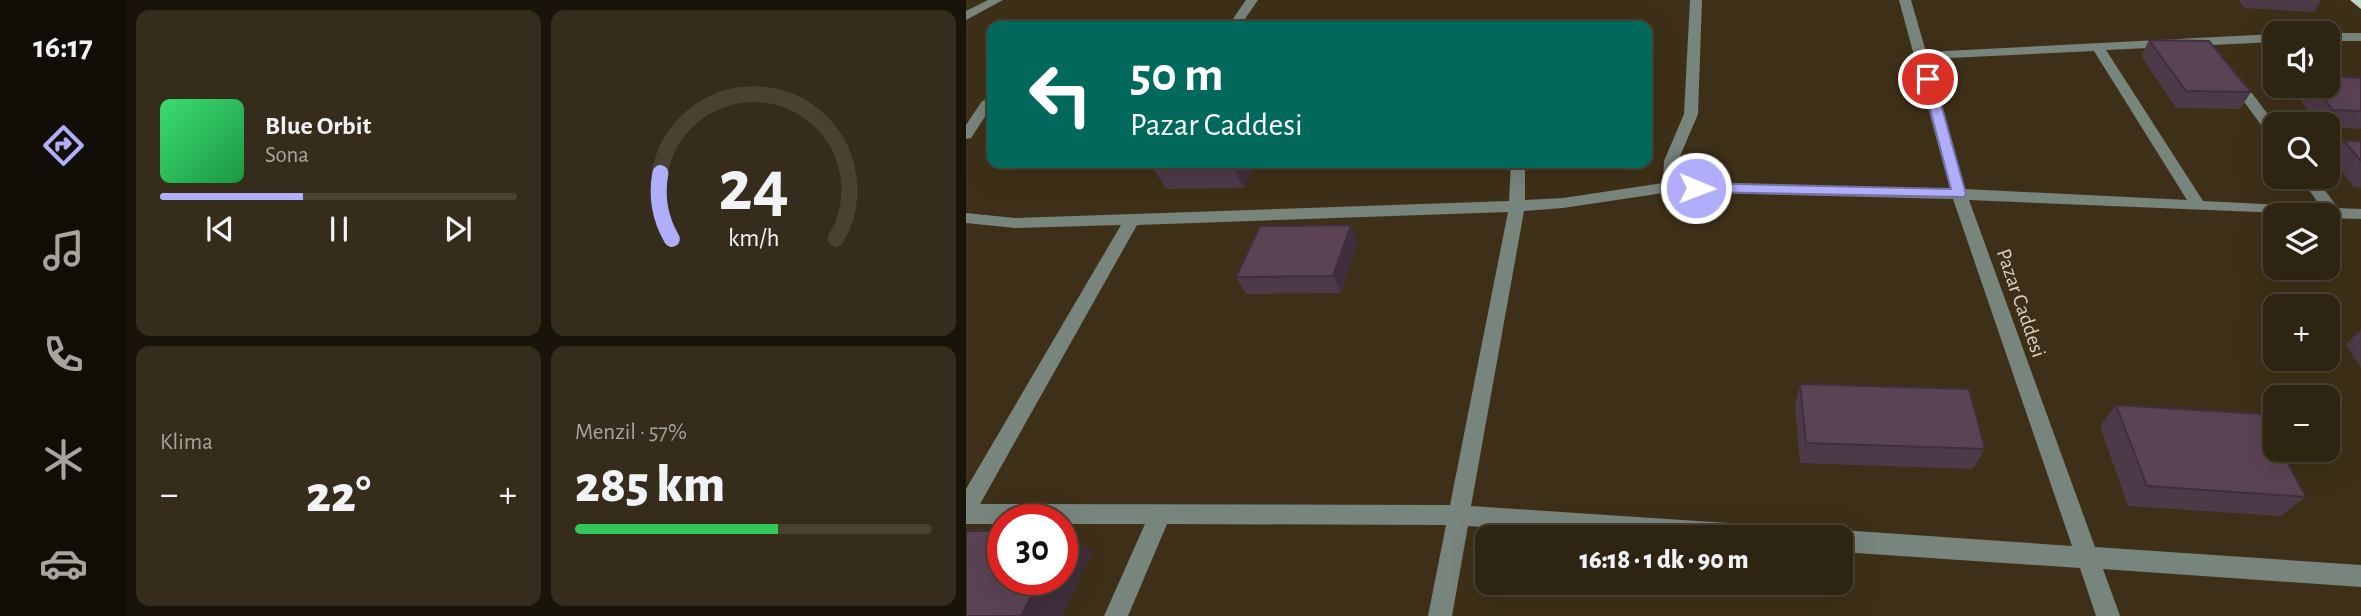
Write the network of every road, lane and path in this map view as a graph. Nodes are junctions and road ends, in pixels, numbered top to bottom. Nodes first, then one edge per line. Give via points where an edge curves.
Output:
1 (997, 0) edge
2 (1252, 0) edge
3 (1696, 0) edge
4 (1905, 0) edge
5 (2356, 0) edge
6 (2361, 6) edge
7 (966, 16) edge
8 (1237, 21) edge
9 (2340, 37) edge
10 (2361, 37) edge
11 (2263, 39) edge
12 (2099, 49) junction
13 (1922, 56) junction
14 (2229, 72) edge
15 (987, 104) edge
16 (966, 107) edge
17 (987, 108) edge
18 (2263, 118) edge
19 (966, 135) edge
20 (1518, 168) edge
21 (1670, 187) junction
22 (1959, 194) junction
23 (1517, 205) junction
24 (2197, 205) junction
25 (2263, 209) edge
26 (2340, 213) edge
27 (2361, 214) edge
28 (966, 218) edge
29 (1132, 220) junction
30 (966, 512) edge
31 (1161, 514) junction
32 (1460, 515) junction
33 (1610, 525) edge
34 (1853, 542) edge
35 (2087, 557) junction
36 (2361, 576) edge
37 (1116, 616) edge
38 (1440, 616) edge
39 (2108, 616) edge

1 - 7 street
2 - 8 street
3 - 21 street via 1691,114 1671,161
4 - 13 street, Pazar Caddesi
5 - 6 main road
9 - 10 street
11 - 12 street
12 - 13 street
12 - 24 street
13 - 22 street, Pazar Caddesi
14 - 18 street
15 - 16 street
17 - 19 street
20 - 23 street
21 - 22 street
21 - 23 street
22 - 24 street
22 - 35 street, Pazar Caddesi
23 - 29 street
23 - 32 street
24 - 25 street
26 - 27 street
28 - 29 street via 1016,223
29 - 30 street
30 - 31 street
31 - 32 street
31 - 37 street
32 - 33 street
32 - 38 street
34 - 35 street
35 - 36 street
35 - 39 street, Pazar Caddesi

